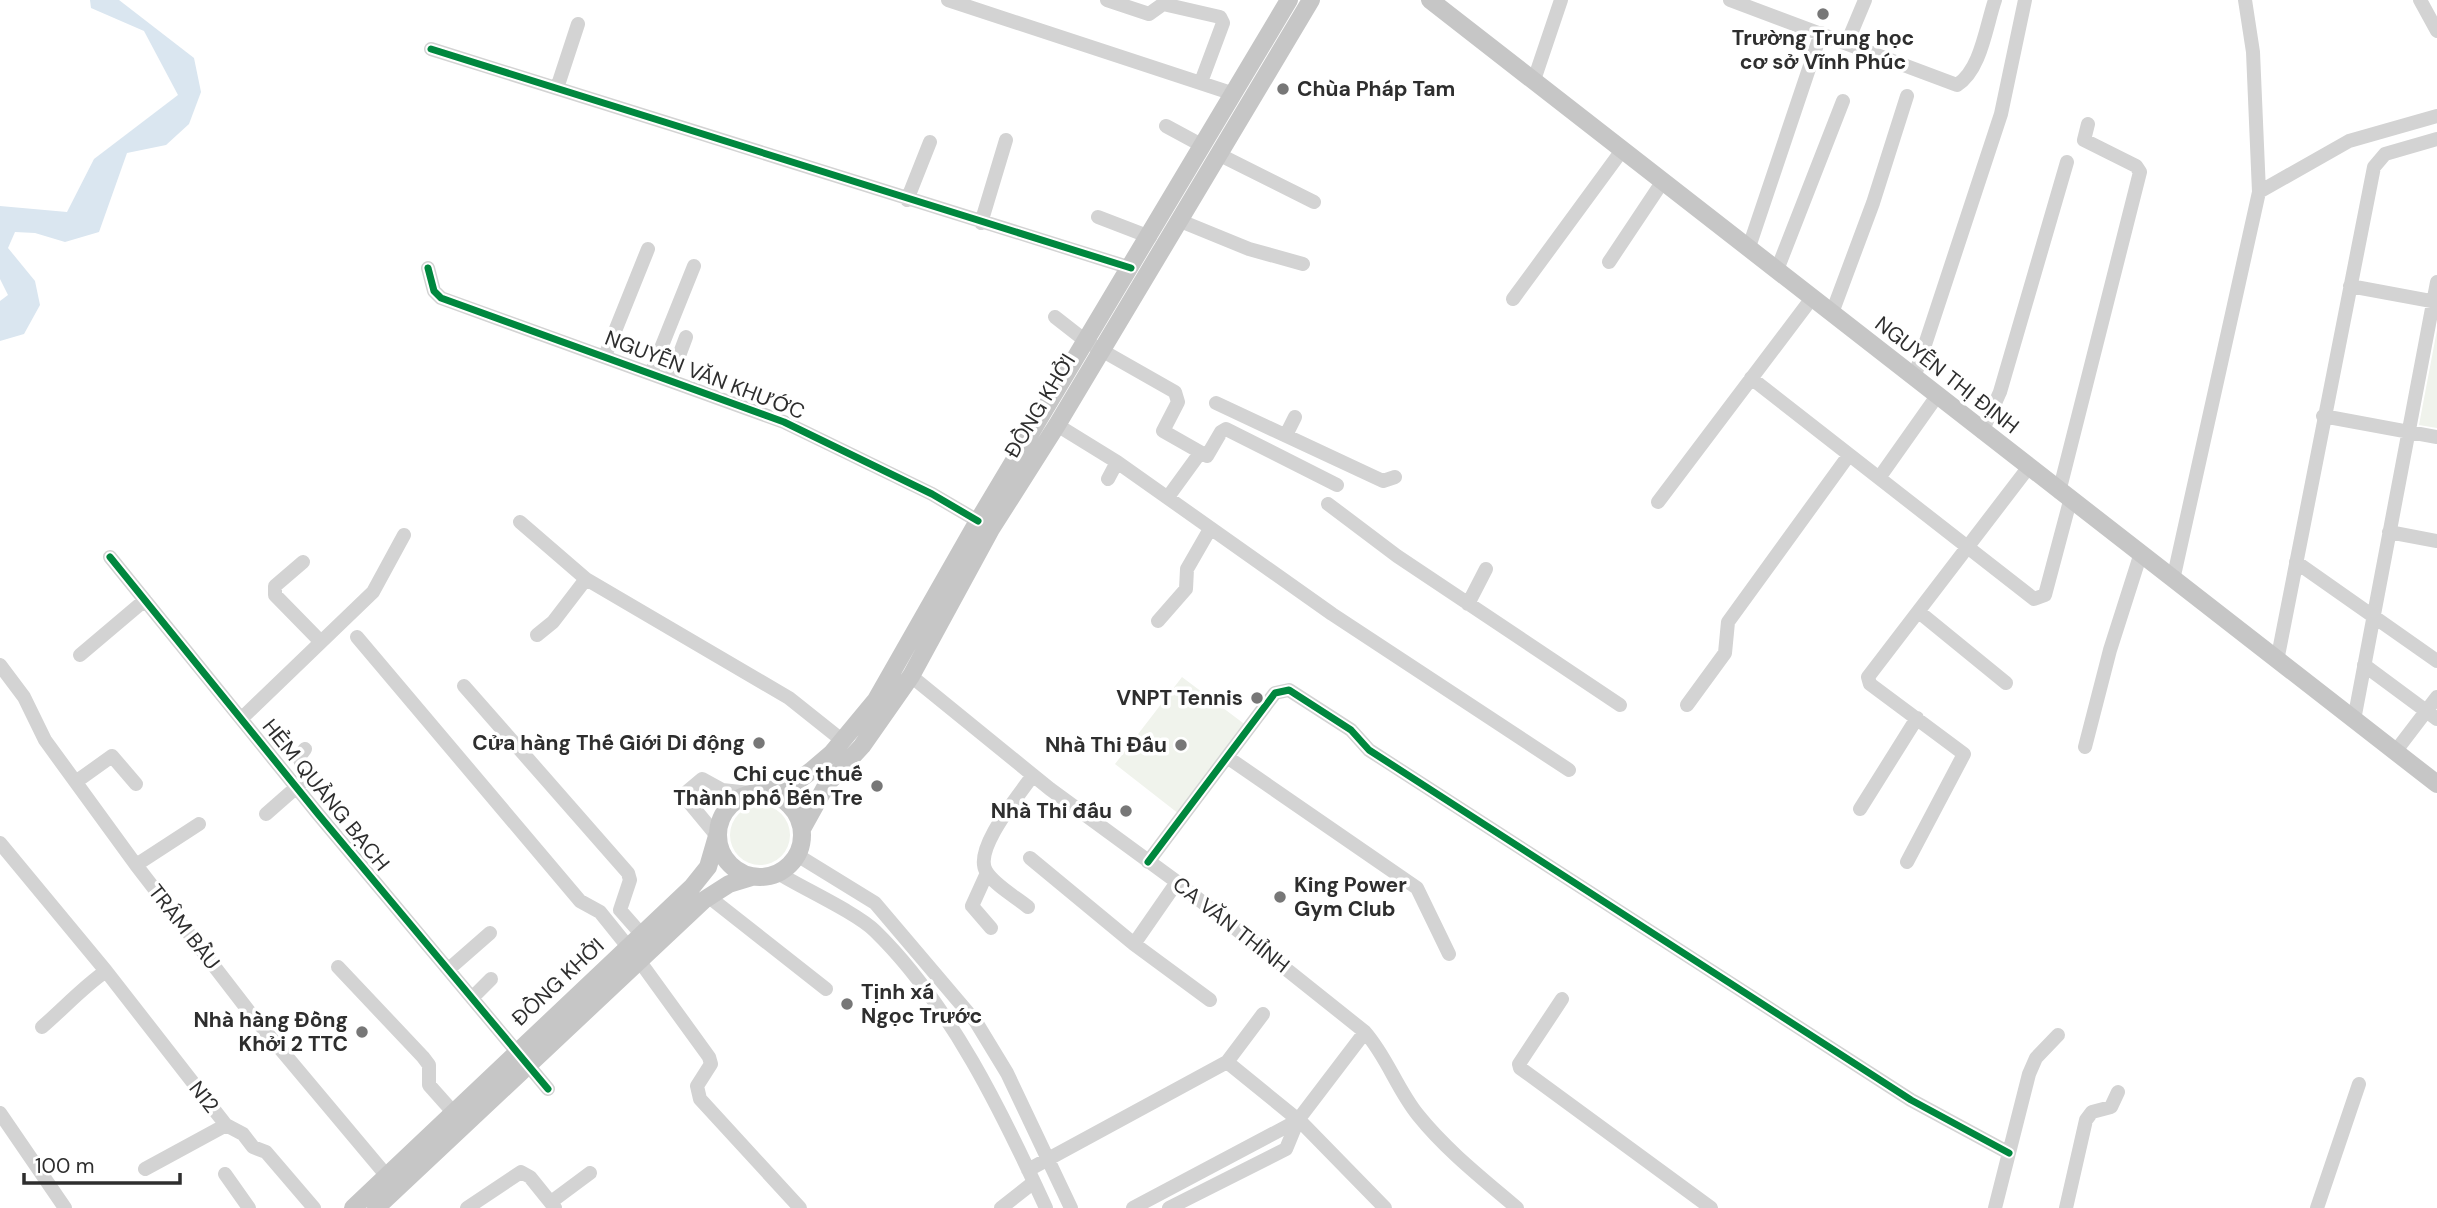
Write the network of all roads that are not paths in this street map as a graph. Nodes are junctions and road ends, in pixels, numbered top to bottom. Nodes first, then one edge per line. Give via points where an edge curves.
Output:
1 (948, 0) edge
2 (1107, 0) edge
3 (1289, 0) edge
4 (1311, 0) edge
5 (1430, 0) edge
6 (1560, 0) edge
7 (1730, 0) edge
8 (1865, 0) edge
9 (1995, 0) edge
10 (2025, 0) edge
11 (2245, 0) edge
12 (2420, 0) edge
13 (578, 24) dead end
14 (2437, 31) edge
15 (1821, 33) junction
16 (1847, 43) junction
17 (431, 49) dead end
18 (1534, 80) junction
19 (1201, 82) junction
20 (557, 88) junction
21 (1234, 94) junction
22 (1907, 96) dead end
23 (1843, 101) dead end
24 (2437, 116) edge
25 (2088, 124) dead end
26 (1166, 126) dead end
27 (2437, 139) edge
28 (1006, 141) dead end
29 (930, 142) dead end
30 (1623, 149) junction
31 (1211, 150) junction
32 (2067, 162) dead end
33 (1663, 181) junction
34 (2259, 192) junction
35 (907, 200) junction
36 (1314, 202) dead end
37 (1098, 217) dead end
38 (1178, 220) junction
39 (981, 223) junction
40 (1150, 237) junction
41 (1749, 247) junction
42 (648, 249) dead end
43 (1609, 262) dead end
44 (1303, 264) dead end
45 (694, 266) dead end
46 (428, 268) dead end
47 (1131, 268) junction
48 (1777, 270) junction
49 (2437, 282) edge
50 (2350, 286) junction
51 (1812, 298) junction
52 (1513, 299) dead end
53 (2435, 302) edge
54 (1832, 313) junction
55 (1055, 317) dead end
56 (686, 337) dead end
57 (1094, 346) junction
58 (605, 356) junction
59 (651, 373) junction
60 (1914, 378) junction
61 (1751, 379) junction
62 (670, 380) junction
63 (1937, 396) junction
64 (1216, 403) dead end
65 (1295, 416) dead end
66 (2323, 416) junction
67 (1057, 425) junction
68 (1982, 432) junction
69 (2409, 432) junction
70 (1286, 435) junction
71 (2437, 437) edge
72 (1200, 453) junction
73 (1849, 455) junction
74 (1117, 462) junction
75 (2028, 468) junction
76 (1395, 477) dead end
77 (1880, 478) junction
78 (1108, 480) dead end
79 (1337, 485) dead end
80 (2064, 496) junction
81 (1168, 497) junction
82 (1658, 502) dead end
83 (1328, 503) dead end
84 (978, 521) junction
85 (520, 522) dead end
86 (1210, 529) junction
87 (2389, 532) junction
88 (404, 535) dead end
89 (2437, 541) edge
90 (1969, 548) junction
91 (2140, 555) junction
92 (110, 557) dead end
93 (303, 562) dead end
94 (2295, 562) junction
95 (1486, 569) dead end
96 (586, 579) junction
97 (2173, 580) junction
98 (145, 600) junction
99 (1468, 604) junction
100 (1919, 612) junction
101 (2374, 617) junction
102 (1158, 621) dead end
103 (537, 635) dead end
104 (357, 637) dead end
105 (321, 642) junction
106 (80, 656) dead end
107 (2437, 661) edge
108 (2277, 662) junction
109 (0, 665) edge
110 (2364, 665) junction
111 (911, 676) junction
112 (2006, 682) dead end
113 (464, 686) dead end
114 (2437, 696) edge
115 (1620, 705) dead end
116 (1687, 705) dead end
117 (2432, 715) edge
118 (1917, 718) junction
119 (241, 719) junction
120 (2354, 720) junction
121 (843, 741) junction
122 (2085, 747) dead end
123 (305, 749) dead end
124 (2395, 752) junction
125 (1227, 757) junction
126 (1569, 770) dead end
127 (1033, 775) junction
128 (77, 781) junction
129 (136, 783) dead end
130 (2437, 784) edge
131 (298, 789) junction
132 (757, 793) junction
133 (1860, 809) dead end
134 (266, 814) dead end
135 (198, 824) dead end
136 (802, 829) junction
137 (718, 836) junction
138 (0, 843) edge
139 (797, 855) junction
140 (1030, 858) dead end
141 (1148, 862) junction
142 (1907, 862) dead end
143 (136, 865) junction
144 (778, 873) junction
145 (987, 873) junction
146 (752, 877) junction
147 (1177, 882) junction
148 (709, 897) junction
149 (1028, 907) dead end
150 (991, 928) dead end
151 (490, 933) dead end
152 (642, 935) junction
153 (1134, 944) junction
154 (633, 954) junction
155 (1449, 954) dead end
156 (338, 967) dead end
157 (450, 968) junction
158 (106, 971) junction
159 (491, 979) dead end
160 (825, 989) dead end
161 (472, 998) junction
162 (1562, 999) dead end
163 (1210, 1000) dead end
164 (1263, 1014) dead end
165 (41, 1027) dead end
166 (1365, 1032) junction
167 (2058, 1035) dead end
168 (522, 1057) junction
169 (1227, 1062) junction
170 (2359, 1084) dead end
171 (548, 1089) dead end
172 (2118, 1092) dead end
173 (453, 1112) junction
174 (0, 1113) edge
175 (1298, 1120) junction
176 (226, 1125) junction
177 (2009, 1153) junction
178 (1049, 1158) junction
179 (145, 1169) dead end
180 (590, 1173) dead end
181 (225, 1174) dead end
182 (386, 1175) junction
183 (1031, 1176) junction
184 (1172, 1188) junction
185 (553, 1205) edge
186 (1171, 1207) edge
187 (65, 1208) edge
188 (249, 1208) edge
189 (314, 1208) edge
190 (353, 1208) edge
191 (376, 1208) edge
192 (467, 1208) edge
193 (800, 1208) edge
194 (1001, 1208) edge
195 (1046, 1208) edge
196 (1071, 1208) edge
197 (1133, 1208) edge
198 (1385, 1208) edge
199 (1517, 1208) edge
200 (1711, 1208) edge
201 (1995, 1208) edge
202 (2066, 1208) edge
203 (2317, 1208) edge

1 - 19 street
2 - 19 street via 1149,14 1163,4 1223,19
3 - 21 main road, ĐỒNG KHỞI
4 - 31 main road, ĐỒNG KHỞI
5 - 18 main road, NGUYỄN THỊ ĐỊNH
6 - 18 street
7 - 15 street
8 - 16 street
9 - 16 street via 1972,68 1957,85
10 - 60 street via 2001,114
11 - 34 street via 2253,52
12 - 14 street
13 - 20 street
15 - 16 street
15 - 41 street
17 - 20 street
18 - 30 main road, NGUYỄN THỊ ĐỊNH
19 - 21 street
20 - 35 street
21 - 31 main road, ĐỒNG KHỞI
22 - 54 street
23 - 48 street
24 - 34 street via 2349,141
25 - 80 street via 2084,140 2140,172
26 - 31 street
27 - 50 street via 2385,155 2374,167
28 - 39 street
29 - 35 street
30 - 33 main road, NGUYỄN THỊ ĐỊNH
30 - 52 street
31 - 36 street
31 - 38 main road, ĐỒNG KHỞI
31 - 40 main road, ĐỒNG KHỞI
32 - 68 street via 2000,392
33 - 41 main road, NGUYỄN THỊ ĐỊNH
33 - 43 street
34 - 97 street
35 - 39 street
37 - 40 street
38 - 44 street
38 - 57 main road, ĐỒNG KHỞI
39 - 47 street
40 - 47 main road, ĐỒNG KHỞI
41 - 48 main road, NGUYỄN THỊ ĐỊNH
42 - 58 street
45 - 59 street
46 - 58 street, NGUYỄN VĂN KHƯỚC via 434,291 441,298
47 - 57 main road, ĐỒNG KHỞI
48 - 51 main road, NGUYỄN THỊ ĐỊNH
49 - 53 street
50 - 53 street
50 - 66 street
51 - 54 main road, NGUYỄN THỊ ĐỊNH
51 - 61 street
53 - 69 street
54 - 60 main road, NGUYỄN THỊ ĐỊNH
55 - 57 street
56 - 62 street
57 - 67 main road, ĐỒNG KHỞI
57 - 72 street via 1175,392 1178,402 1163,431
57 - 84 main road, ĐỒNG KHỞI
58 - 59 street, NGUYỄN VĂN KHƯỚC
59 - 62 street, NGUYỄN VĂN KHƯỚC
60 - 63 main road, NGUYỄN THỊ ĐỊNH
61 - 73 street
61 - 82 street
62 - 84 street, NGUYỄN VĂN KHƯỚC via 784,422
63 - 68 main road, NGUYỄN THỊ ĐỊNH
63 - 77 street
64 - 70 street
65 - 70 street
66 - 69 street
66 - 94 street
67 - 74 street
67 - 111 main road, ĐỒNG KHỞI via 991,529
68 - 75 main road, NGUYỄN THỊ ĐỊNH
69 - 71 street
69 - 87 street
70 - 76 street via 1383,481
72 - 79 street via 1207,457 1226,429
72 - 81 street
73 - 77 street
73 - 116 street via 1728,622 1725,653
74 - 78 street
74 - 81 street
75 - 80 main road, NGUYỄN THỊ ĐỊNH
75 - 90 street
77 - 90 street
80 - 90 street via 2045,595 2040,598 2034,599
80 - 91 main road, NGUYỄN THỊ ĐỊNH
81 - 86 street
83 - 99 street
84 - 121 main road, ĐỒNG KHỞI via 897,667
85 - 96 street
86 - 102 street via 1187,569 1186,589
86 - 126 street
87 - 89 street
87 - 101 street
88 - 105 street via 373,592
90 - 100 street
91 - 97 main road, NGUYỄN THỊ ĐỊNH
91 - 122 street
92 - 98 street, HẺM QUẢNG BẠCH
93 - 105 street via 275,586 275,595
94 - 101 street
94 - 108 street
95 - 99 street
96 - 103 street
96 - 121 street via 789,698
97 - 108 main road, NGUYỄN THỊ ĐỊNH
98 - 106 street
98 - 119 street, HẺM QUẢNG BẠCH
99 - 115 street
100 - 112 street
100 - 118 street via 1868,680
101 - 107 street
101 - 110 street
104 - 154 street via 580,901 600,912
105 - 119 street
108 - 120 main road, NGUYỄN THỊ ĐỊNH
109 - 128 street, TRÂM BẦU via 24,697 45,740
110 - 117 street
110 - 120 street
111 - 127 street, CA VĂN THỈNH
111 - 136 main road, ĐỒNG KHỞI via 869,737 827,784
113 - 152 street via 628,873 620,910
114 - 117 street
117 - 124 street
118 - 133 street
118 - 142 street via 1960,748 1964,759
119 - 131 street, HẺM QUẢNG BẠCH
120 - 124 main road, NGUYỄN THỊ ĐỊNH
121 - 132 main road, ĐỒNG KHỞI via 795,783
123 - 131 street via 299,757 308,774
124 - 130 main road, NGUYỄN THỊ ĐỊNH
125 - 141 street
125 - 155 street via 1417,888
125 - 177 street via 1275,693 1289,690 1351,730 1371,751 1911,1100
127 - 141 street, CA VĂN THỈNH
127 - 145 street via 987,844 983,860
128 - 129 street via 112,756
128 - 143 street, TRÂM BẦU
131 - 134 street
131 - 157 street, HẺM QUẢNG BẠCH
132 - 136 main road via 778,796 790,805
132 - 137 main road via 726,809
132 - 137 street via 722,790 702,779 683,796
135 - 143 street
136 - 139 main road
137 - 146 main road via 728,863
137 - 152 main road, ĐỒNG KHỞI via 708,867
138 - 158 street, N12
139 - 144 main road
139 - 178 street via 875,903 944,981 1001,1063
140 - 153 street
141 - 147 street, CA VĂN THỈNH
143 - 182 street, TRÂM BẦU via 251,1014
144 - 146 main road
144 - 183 street via 873,929 963,1046
145 - 149 street
145 - 150 street via 972,906
146 - 148 main road, ĐỒNG KHỞI
147 - 153 street
147 - 166 street, CA VĂN THỈNH
148 - 154 main road, ĐỒNG KHỞI
148 - 160 street
151 - 157 street
152 - 154 main road, ĐỒNG KHỞI
153 - 163 street
154 - 168 main road, ĐỒNG KHỞI
154 - 193 street via 709,1057 711,1064 697,1086 700,1099
156 - 173 street via 424,1057 429,1065 429,1085
157 - 161 street, HẺM QUẢNG BẠCH
158 - 165 street
158 - 176 street, N12
159 - 161 street
161 - 168 street, HẺM QUẢNG BẠCH
162 - 200 street via 1520,1068
164 - 169 street
166 - 175 street
166 - 199 street, CA VĂN THỈNH via 1417,1114
167 - 177 street via 2035,1058
168 - 171 street, HẺM QUẢNG BẠCH
168 - 173 main road, ĐỒNG KHỞI
168 - 191 main road, ĐỒNG KHỞI
169 - 175 street
169 - 178 street
170 - 203 street
172 - 202 street via 2111,1107 2092,1112 2086,1120
173 - 182 main road, ĐỒNG KHỞI
174 - 187 street
175 - 184 street
175 - 186 street via 1286,1149
175 - 198 street
176 - 179 street
176 - 189 street, N12 via 266,1152
177 - 201 street
178 - 183 street
178 - 196 street
180 - 185 street
181 - 188 street
182 - 190 main road, ĐỒNG KHỞI
183 - 194 street
183 - 195 street
184 - 186 street
184 - 197 street
185 - 192 street via 521,1172

